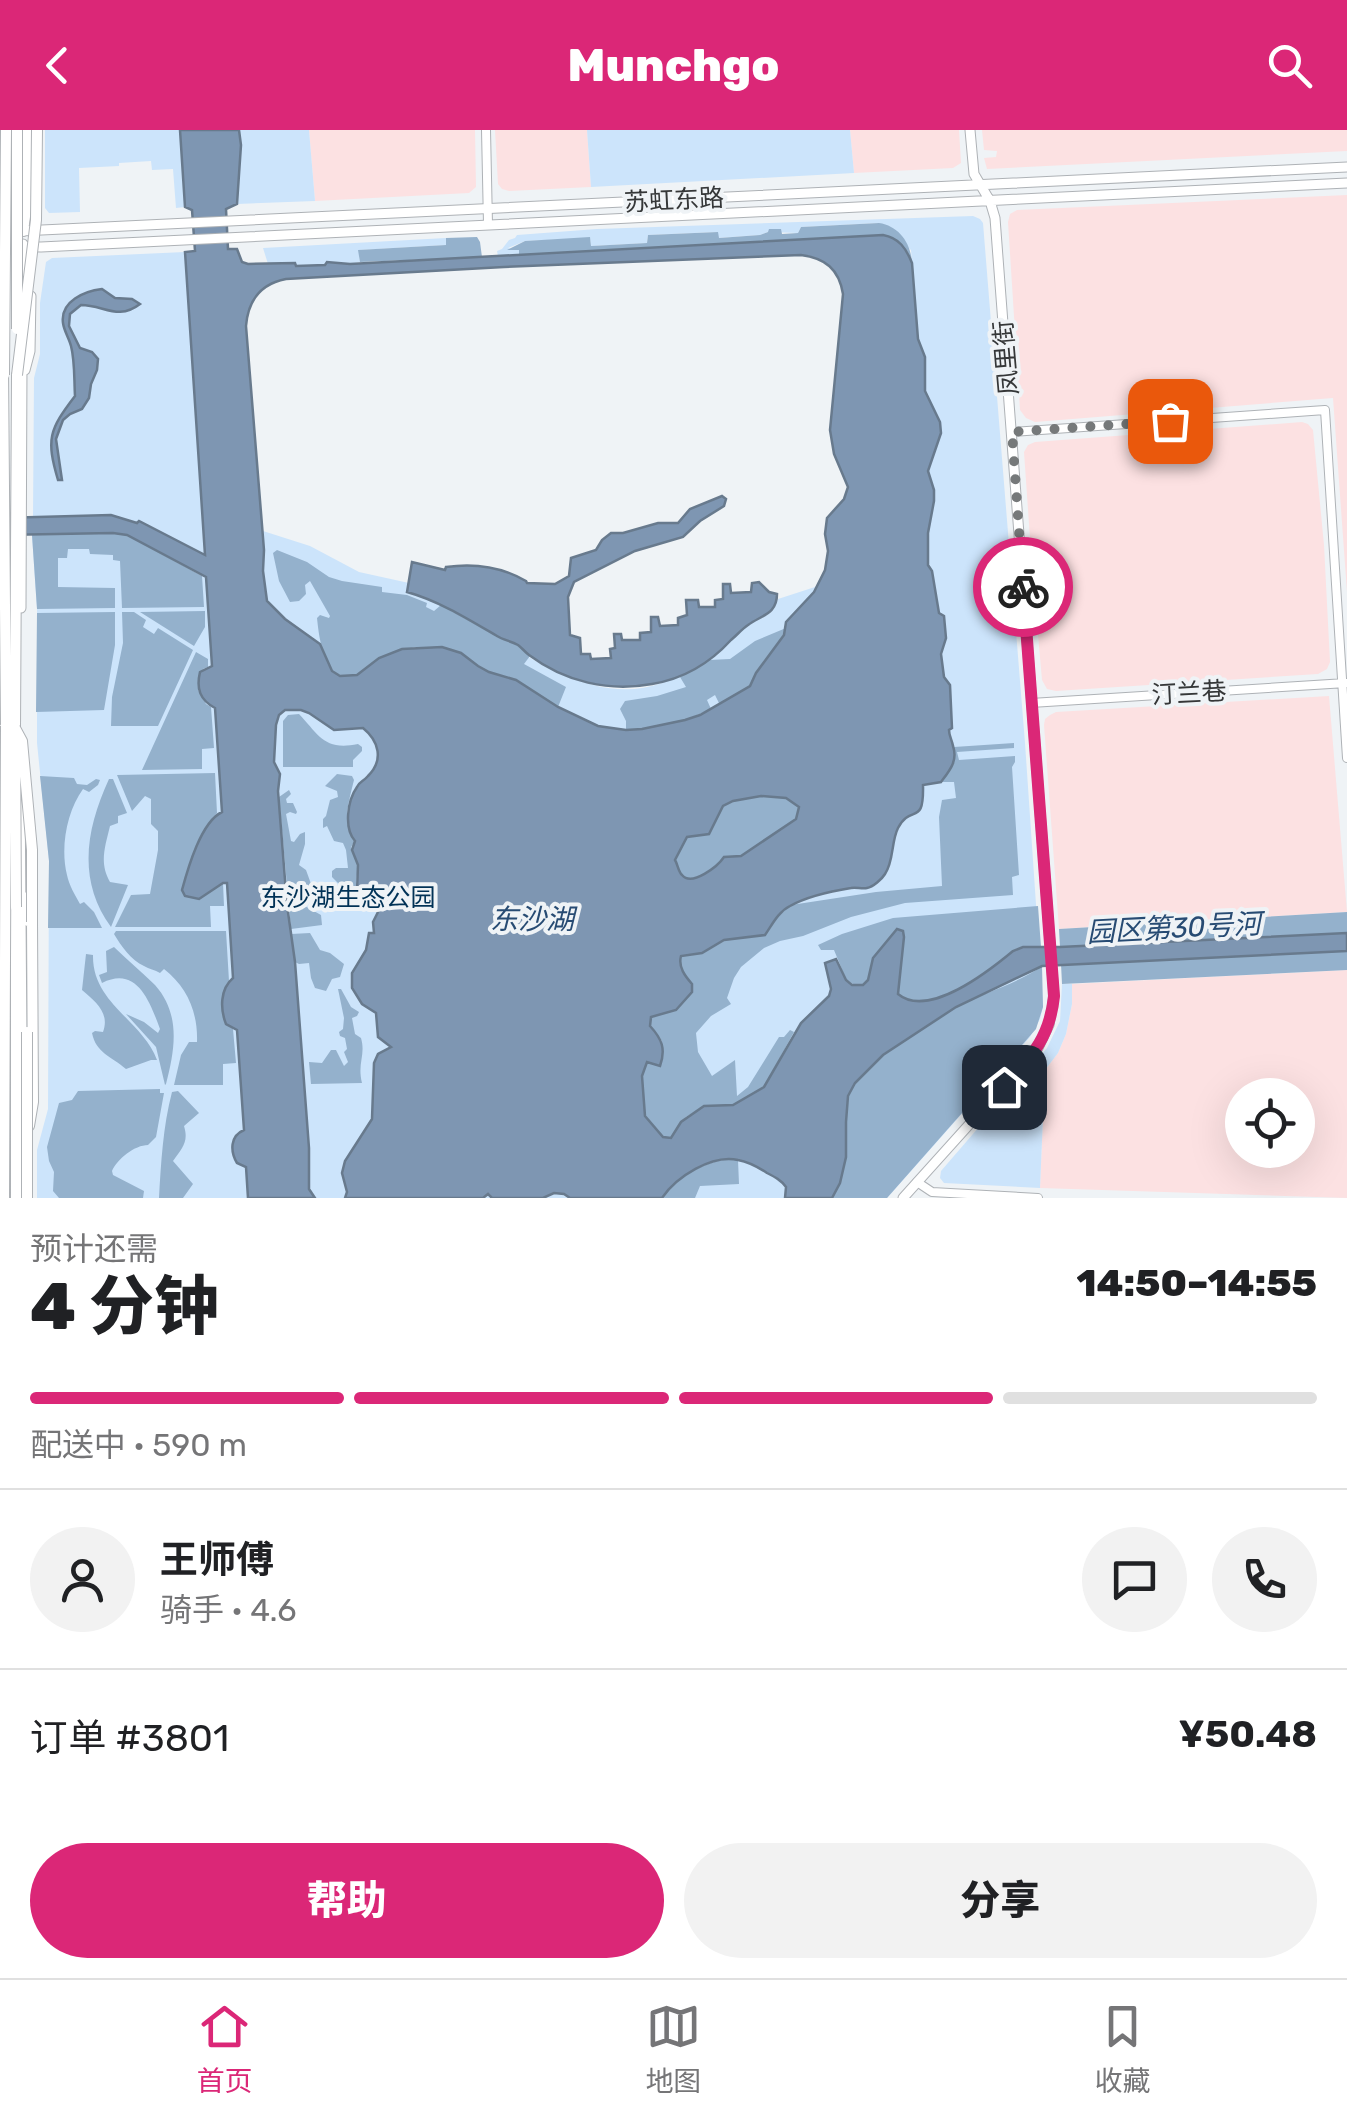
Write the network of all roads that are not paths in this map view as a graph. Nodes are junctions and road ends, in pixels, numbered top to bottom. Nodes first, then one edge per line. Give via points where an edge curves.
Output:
1 (6, 130) edge
2 (17, 130) edge
3 (27, 130) edge
4 (37, 130) edge
5 (486, 130) edge
6 (970, 130) edge
7 (1347, 167) edge
8 (1347, 183) edge
9 (981, 185) junction
10 (27, 186) junction
11 (0, 194) edge
12 (990, 201) junction
13 (488, 210) junction
14 (488, 224) junction
15 (23, 231) junction
16 (0, 232) edge
17 (0, 246) edge
18 (22, 246) junction
19 (38, 246) junction
20 (0, 255) edge
21 (0, 353) edge
22 (4, 375) junction
23 (20, 378) junction
24 (1012, 432) junction
25 (0, 458) edge
26 (0, 518) edge
27 (0, 528) edge
28 (1345, 683) edge
29 (1031, 703) junction
30 (8, 733) edge
31 (0, 745) edge
32 (1347, 758) edge
33 (22, 896) junction
34 (23, 1146) junction
35 (917, 1182) junction
36 (4, 1198) edge
37 (22, 1198) edge
38 (903, 1198) edge
39 (1038, 1198) edge

1 - 22 highway, bridge
2 - 23 highway, bridge
3 - 10 highway
4 - 23 highway, bridge via 36,220
5 - 13 street
6 - 9 main road, 凤里街
7 - 9 main road, 苏虹东路
8 - 12 main road, 苏虹东路
9 - 12 main road, 凤里街
9 - 13 main road, 苏虹东路
10 - 11 highway
10 - 15 highway
12 - 14 main road, 苏虹东路
12 - 24 main road, 凤里街
13 - 14 street
13 - 15 main road, 苏虹东路
14 - 19 main road, 苏虹东路
15 - 16 main road, 苏虹东路
15 - 18 main road
16 - 17 main road
17 - 18 main road, 苏虹东路
17 - 20 main road
18 - 19 main road, 苏虹东路
18 - 23 main road
19 - 23 main road via 30,351
21 - 22 highway, bridge
22 - 30 highway
23 - 30 highway
23 - 30 main road via 22,535
24 - 28 street via 1325,410
24 - 29 main road, 凤里街
25 - 26 main road
26 - 27 main road
28 - 29 street, 汀兰巷
28 - 32 street
29 - 35 main road, 凤里街 via 1053,1012 1038,1048
30 - 31 street
30 - 33 main road
30 - 34 highway, bridge via 22,741 32,850 33,1109
30 - 36 highway, bridge
30 - 37 highway, bridge
33 - 34 main road
33 - 37 highway, bridge via 28,914
34 - 37 main road
35 - 38 main road, 凤里街
35 - 39 street via 932,1192

